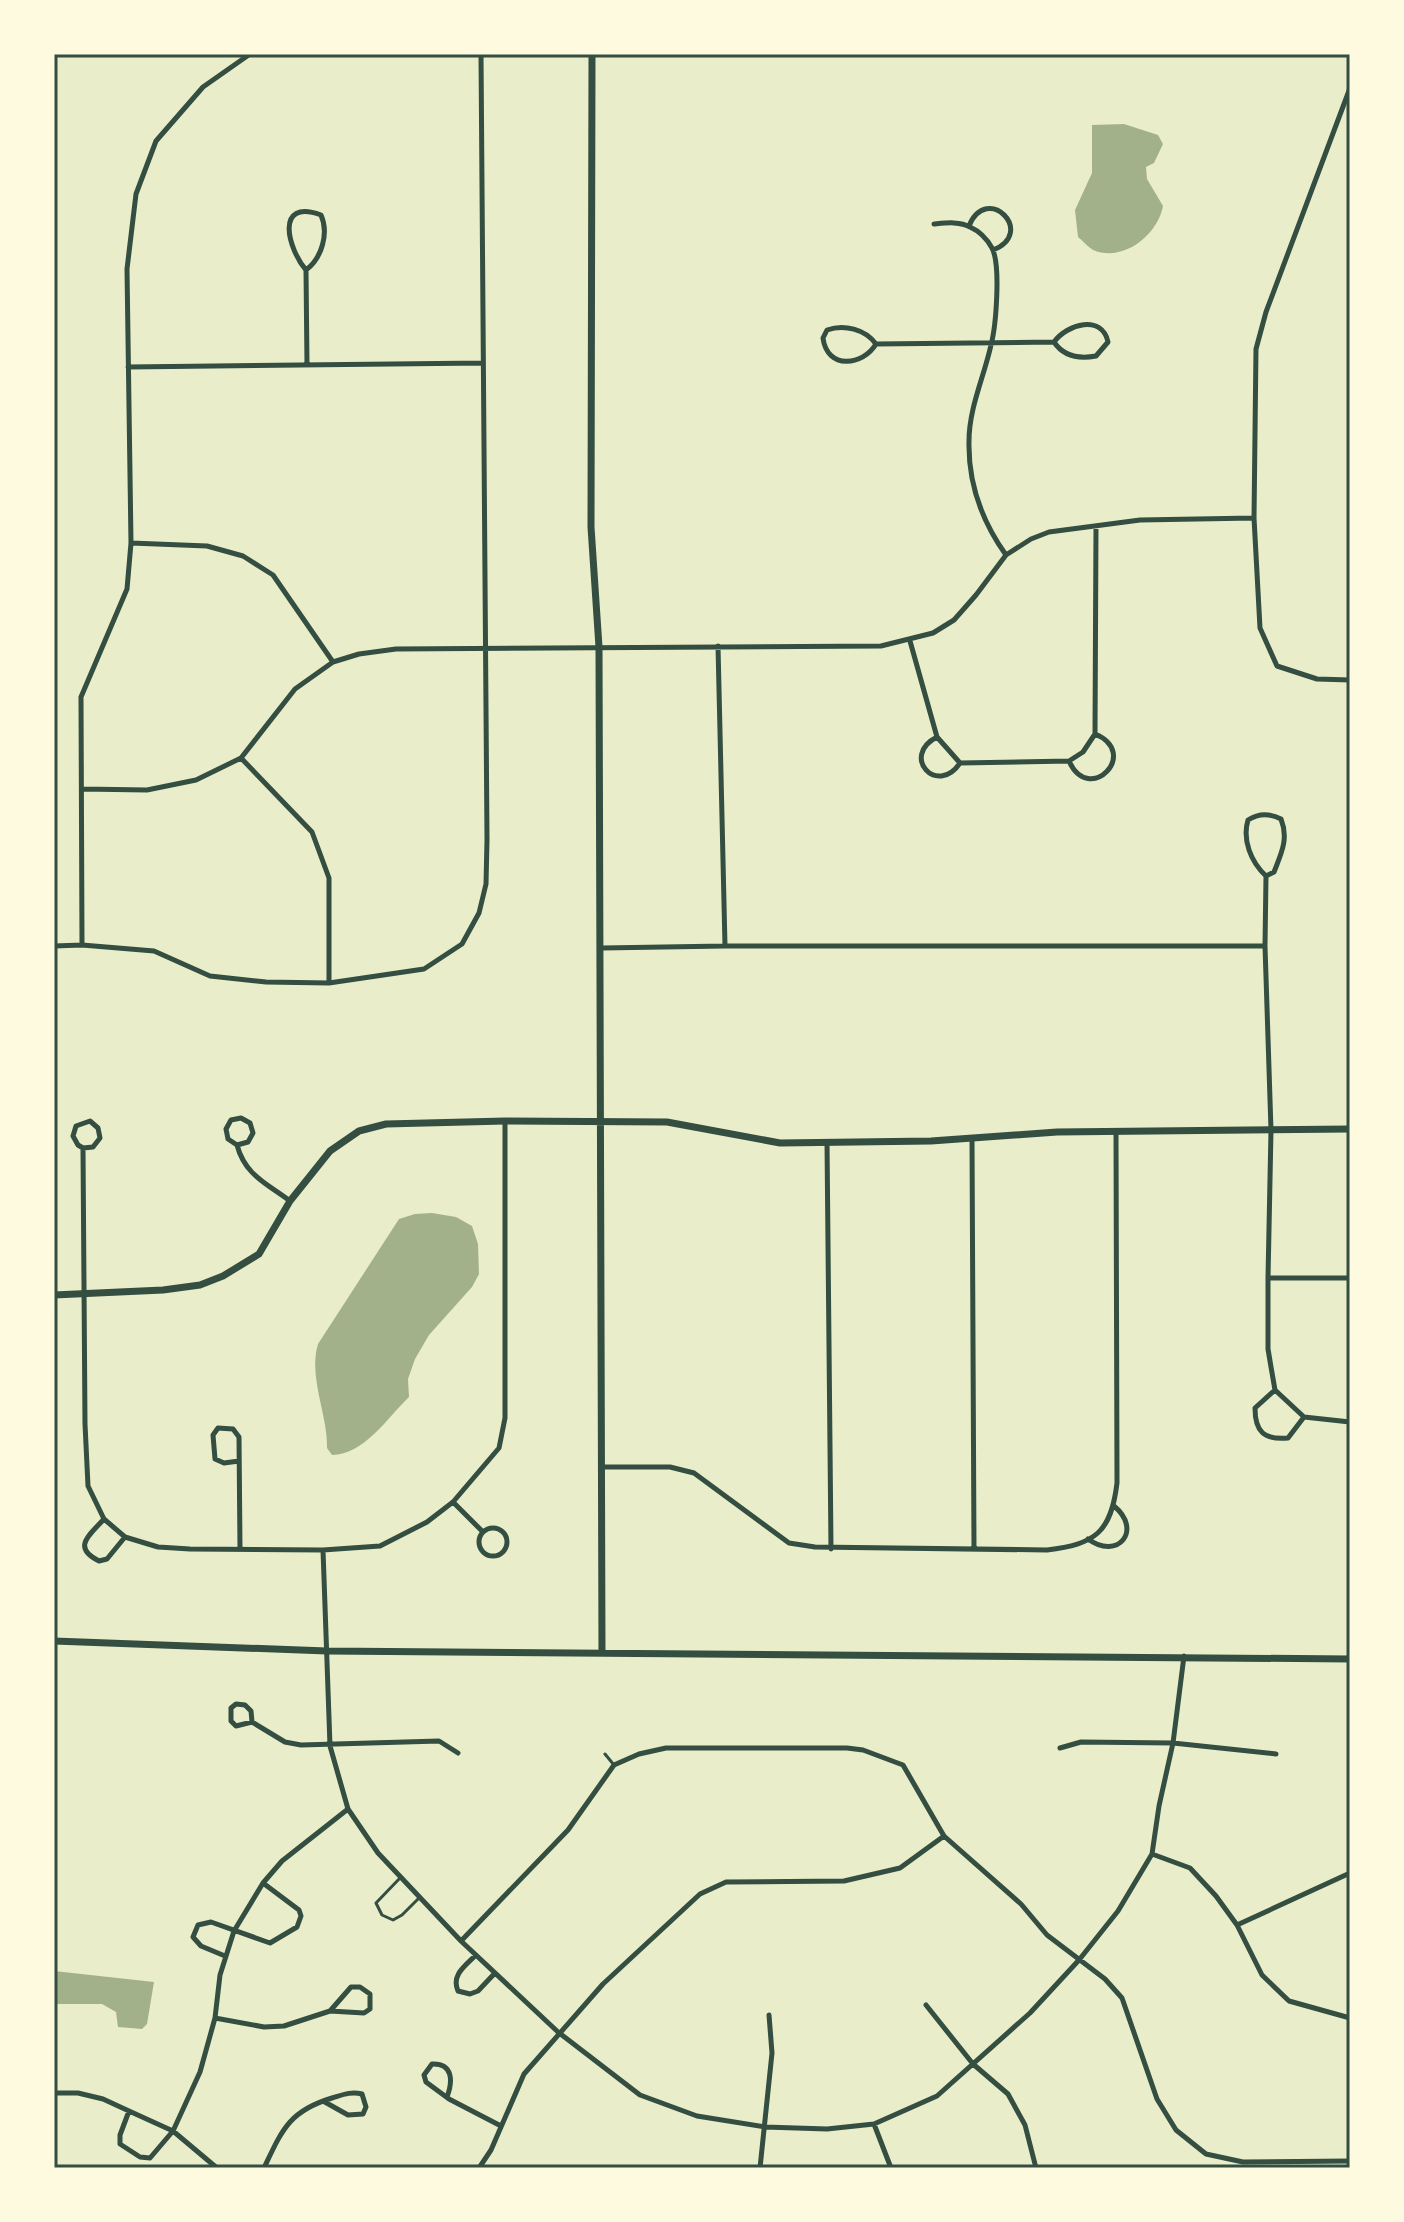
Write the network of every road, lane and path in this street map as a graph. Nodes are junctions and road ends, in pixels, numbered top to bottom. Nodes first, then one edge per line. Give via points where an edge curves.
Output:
1 (250, 54) edge
2 (481, 54) edge
3 (592, 54) edge
4 (1350, 88) edge
5 (934, 224) dead end
6 (969, 226) junction
7 (993, 250) junction
8 (306, 270) junction
9 (992, 342) junction
10 (1054, 342) junction
11 (876, 344) junction
12 (483, 363) junction
13 (307, 365) junction
14 (128, 367) junction
15 (1254, 518) junction
16 (1096, 526) junction
17 (131, 543) junction
18 (1006, 555) junction
19 (910, 641) junction
20 (718, 646) junction
21 (599, 647) junction
22 (484, 648) junction
23 (333, 662) junction
24 (1350, 680) edge
25 (1095, 734) junction
26 (937, 737) junction
27 (241, 758) junction
28 (1069, 761) junction
29 (960, 763) junction
30 (82, 789) junction
31 (1266, 876) junction
32 (82, 945) junction
33 (54, 946) edge
34 (725, 946) junction
35 (1265, 946) junction
36 (602, 948) junction
37 (329, 983) junction
38 (505, 1121) junction
39 (600, 1123) junction
40 (1350, 1129) edge
41 (1271, 1130) junction
42 (1116, 1132) junction
43 (972, 1137) junction
44 (827, 1142) junction
45 (237, 1145) junction
46 (83, 1148) junction
47 (290, 1201) junction
48 (1268, 1278) junction
49 (1350, 1278) edge
50 (85, 1293) junction
51 (54, 1295) edge
52 (1275, 1390) junction
53 (1304, 1417) junction
54 (1350, 1422) edge
55 (239, 1461) junction
56 (601, 1467) junction
57 (453, 1502) junction
58 (1114, 1506) junction
59 (104, 1519) junction
60 (483, 1532) junction
61 (125, 1537) junction
62 (1088, 1539) junction
63 (240, 1549) junction
64 (831, 1549) junction
65 (974, 1549) junction
66 (323, 1550) junction
67 (54, 1641) edge
68 (327, 1651) junction
69 (602, 1653) junction
70 (1184, 1656) junction
71 (1350, 1659) edge
72 (252, 1722) junction
73 (1173, 1743) junction
74 (330, 1746) junction
75 (1060, 1748) dead end
76 (458, 1753) dead end
77 (605, 1754) dead end
78 (1276, 1754) dead end
79 (614, 1765) junction
80 (348, 1809) junction
81 (944, 1836) junction
82 (1152, 1854) junction
83 (1350, 1873) edge
84 (400, 1878) junction
85 (263, 1883) junction
86 (419, 1898) junction
87 (1237, 1925) junction
88 (234, 1931) junction
89 (461, 1941) junction
90 (476, 1955) junction
91 (225, 1956) junction
92 (1079, 1960) junction
93 (495, 1973) junction
94 (926, 2005) dead end
95 (330, 2011) junction
96 (769, 2015) dead end
97 (215, 2018) junction
98 (1350, 2018) edge
99 (558, 2032) junction
100 (973, 2064) junction
101 (54, 2093) edge
102 (447, 2097) junction
103 (323, 2101) junction
104 (129, 2111) junction
105 (874, 2124) junction
106 (501, 2126) junction
107 (765, 2127) junction
108 (173, 2131) junction
109 (1350, 2161) edge
110 (217, 2168) edge
111 (264, 2168) edge
112 (479, 2168) edge
113 (760, 2168) edge
114 (891, 2168) edge
115 (1036, 2168) edge

1 - 14 street via 203,87 156,141 136,194 127,269
2 - 12 street
3 - 21 street via 591,527
4 - 15 street via 1256,349
5 - 6 street
6 - 7 street
6 - 7 street via 979,211 988,208 1005,215 1011,231 1008,240
7 - 9 street
8 - 8 street via 287,231 291,218 308,210 321,215 326,226 314,264
8 - 13 street
9 - 10 street
9 - 11 street
9 - 18 street via 974,406 969,466 976,501
10 - 10 street via 1061,333 1086,323 1106,333 1108,342 1096,356 1084,358 1059,350
11 - 11 street via 870,335 839,326 823,338 835,360 848,361
12 - 13 street
12 - 22 street
13 - 14 street
14 - 17 street
15 - 16 street
15 - 24 street via 1260,628 1277,666 1317,679
16 - 18 street via 1049,532
16 - 25 street
17 - 23 street via 207,546 243,556 273,575
17 - 30 street via 127,589 81,697
18 - 19 street via 954,620
19 - 20 street via 881,646
19 - 26 street
20 - 21 street
20 - 34 street
21 - 22 street
21 - 36 street
22 - 23 street via 396,649
22 - 37 street via 487,840 479,913 462,944 424,969
23 - 27 street via 295,689
25 - 28 street
25 - 28 street via 1114,754 1107,772 1089,779 1073,770
26 - 29 street
26 - 29 street via 926,743 922,766 930,775 942,777
27 - 30 street via 196,780 147,790
27 - 37 street via 312,832 329,878
28 - 29 street
30 - 32 street
31 - 31 street via 1274,872 1285,843 1281,819 1272,814 1248,820 1244,832 1255,866
31 - 35 street
32 - 33 street
32 - 37 street via 154,951 210,976
34 - 35 street
34 - 36 street
35 - 41 street
36 - 39 street
38 - 39 street
38 - 47 street via 386,1124 359,1131 330,1151
38 - 57 street via 505,1418 499,1448
39 - 44 street via 667,1122 780,1143
39 - 56 street
40 - 41 street
41 - 42 street
41 - 48 street
42 - 43 street
42 - 58 street
43 - 44 street
43 - 65 street
44 - 64 street
45 - 45 street via 248,1142 253,1133 241,1118 231,1120 226,1129 228,1139
45 - 47 street via 249,1171
46 - 46 street via 93,1147 100,1138 90,1121 73,1131 74,1141
46 - 50 street
47 - 50 street via 259,1254 223,1276 200,1285
48 - 49 street
48 - 52 street via 1268,1349
50 - 51 street
50 - 59 street via 88,1486
52 - 53 street
52 - 53 street via 1255,1408 1262,1433 1288,1438
53 - 54 street
55 - 55 street via 238,1432 218,1428 213,1435 215,1459
55 - 63 street
56 - 64 street via 670,1467 694,1473 789,1543
56 - 69 street
57 - 60 street
57 - 66 street via 380,1546
58 - 62 street via 1100,1531
58 - 62 street via 1125,1514 1123,1540 1112,1548
59 - 61 street
59 - 61 street via 86,1539 88,1556 107,1559
60 - 60 street via 483,1552 493,1557 503,1552 508,1542 503,1532
61 - 63 street via 158,1547
62 - 65 street via 1078,1546 1047,1550
63 - 66 street
64 - 65 street
66 - 68 street
67 - 68 street
68 - 69 street
68 - 74 street
69 - 70 street
70 - 71 street
70 - 73 street
72 - 72 street via 245,1705 231,1708 236,1726
72 - 74 street via 285,1742
73 - 75 street via 1081,1742
73 - 78 street
73 - 82 street
74 - 76 street via 439,1741
74 - 80 street
77 - 79 lane
79 - 81 street via 666,1748 863,1750 903,1765
79 - 89 street via 568,1830
80 - 84 street
80 - 85 street via 282,1861
81 - 92 street
81 - 99 street via 900,1868 844,1881 726,1882 700,1894
82 - 87 street via 1190,1868
82 - 92 street via 1118,1911
83 - 87 street
84 - 86 street
84 - 86 lane via 376,1903 382,1915 393,1920
85 - 88 street
85 - 88 street via 299,1910 297,1927 270,1943
86 - 89 street
87 - 98 street via 1262,1975 1289,2001
88 - 91 street
88 - 91 street via 211,1922 195,1928 196,1942
89 - 90 street
90 - 93 street
90 - 93 street via 457,1974 458,1991 478,1991
91 - 97 street
92 - 100 street
92 - 109 street via 1122,1998 1157,2099 1176,2130 1206,2154 1243,2162
93 - 99 street
94 - 100 street
95 - 95 street via 364,2013 370,2009 370,1994 351,1987
95 - 97 street via 284,2026
96 - 107 street via 772,2053
97 - 108 street via 200,2072
99 - 106 street via 524,2074
99 - 107 street via 640,2095 697,2116
100 - 105 street via 937,2096
100 - 115 street via 1008,2094 1025,2125
101 - 104 street via 103,2099
102 - 102 street via 426,2082 424,2075 432,2064 449,2069
102 - 106 street
103 - 103 street via 355,2092 362,2094 366,2107 363,2114 348,2115
103 - 111 street via 283,2128
104 - 108 street
104 - 108 street via 120,2144 140,2157 150,2158
105 - 107 street
105 - 114 street
106 - 112 street
107 - 113 street
108 - 110 street

